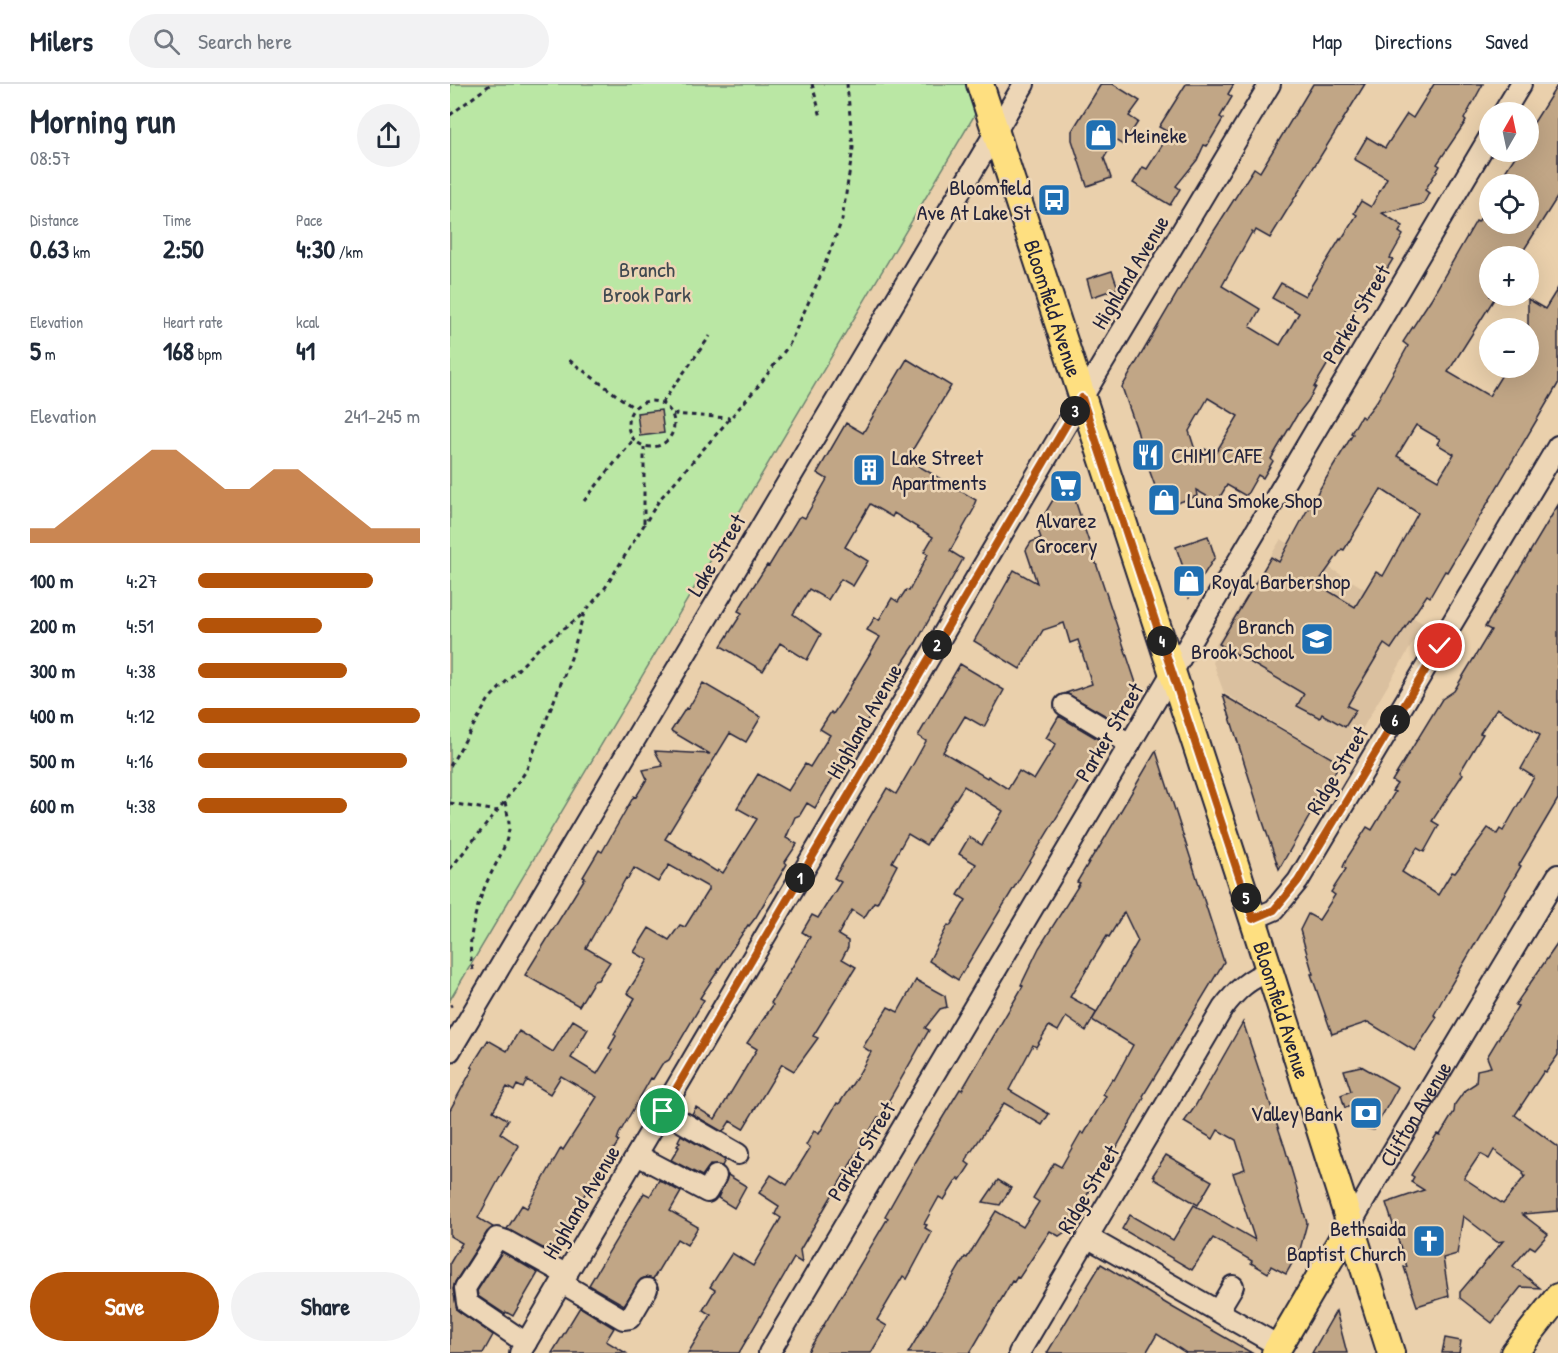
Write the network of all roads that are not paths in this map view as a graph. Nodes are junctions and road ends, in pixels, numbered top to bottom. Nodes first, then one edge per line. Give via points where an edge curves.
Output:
1 (980, 84) edge
2 (1024, 84) edge
3 (1270, 84) edge
4 (1521, 84) edge
5 (1510, 102) edge
6 (996, 131) junction
7 (1479, 154) edge
8 (1082, 398) junction
9 (1558, 446) edge
10 (1172, 672) junction
11 (1065, 705) dead end
12 (1130, 744) junction
13 (1558, 875) edge
14 (1253, 919) junction
15 (1269, 972) junction
16 (450, 1051) edge
17 (663, 1111) junction
18 (738, 1154) dead end
19 (637, 1155) junction
20 (716, 1176) dead end
21 (1350, 1225) junction
22 (1088, 1237) junction
23 (564, 1279) junction
24 (1233, 1286) dead end
25 (647, 1289) dead end
26 (1558, 1297) edge
27 (1218, 1311) junction
28 (523, 1348) edge
29 (1277, 1350) edge
30 (769, 1353) edge
31 (1019, 1353) edge
32 (1391, 1353) edge
33 (1514, 1353) edge

1 - 6 main road, Bloomfield Avenue
2 - 6 street, Lake Street
3 - 8 street, Highland Avenue
4 - 5 street
6 - 8 main road, Bloomfield Avenue
6 - 16 street, Lake Street
7 - 10 street, Parker Street
8 - 10 main road, Bloomfield Avenue
8 - 17 street, Highland Avenue
9 - 14 street, Ridge Street via 1298,881 1274,910
10 - 12 street, Parker Street
10 - 14 main road, Bloomfield Avenue
11 - 12 street
12 - 30 street, Parker Street
13 - 21 street, Clifton Avenue
14 - 15 main road, Bloomfield Avenue
15 - 21 main road, Bloomfield Avenue
15 - 22 street, Ridge Street via 1247,982 1223,1008
17 - 18 street
17 - 19 street, Highland Avenue
19 - 20 street via 707,1192
19 - 23 street, Highland Avenue
21 - 29 main road, Clifton Avenue
21 - 32 main road, Bloomfield Avenue
22 - 27 street
22 - 31 street, Ridge Street
23 - 25 street via 622,1319 630,1318
23 - 28 street, Highland Avenue
23 - 28 street via 497,1238 465,1288 467,1303
24 - 27 street
26 - 33 main road
27 - 29 street

